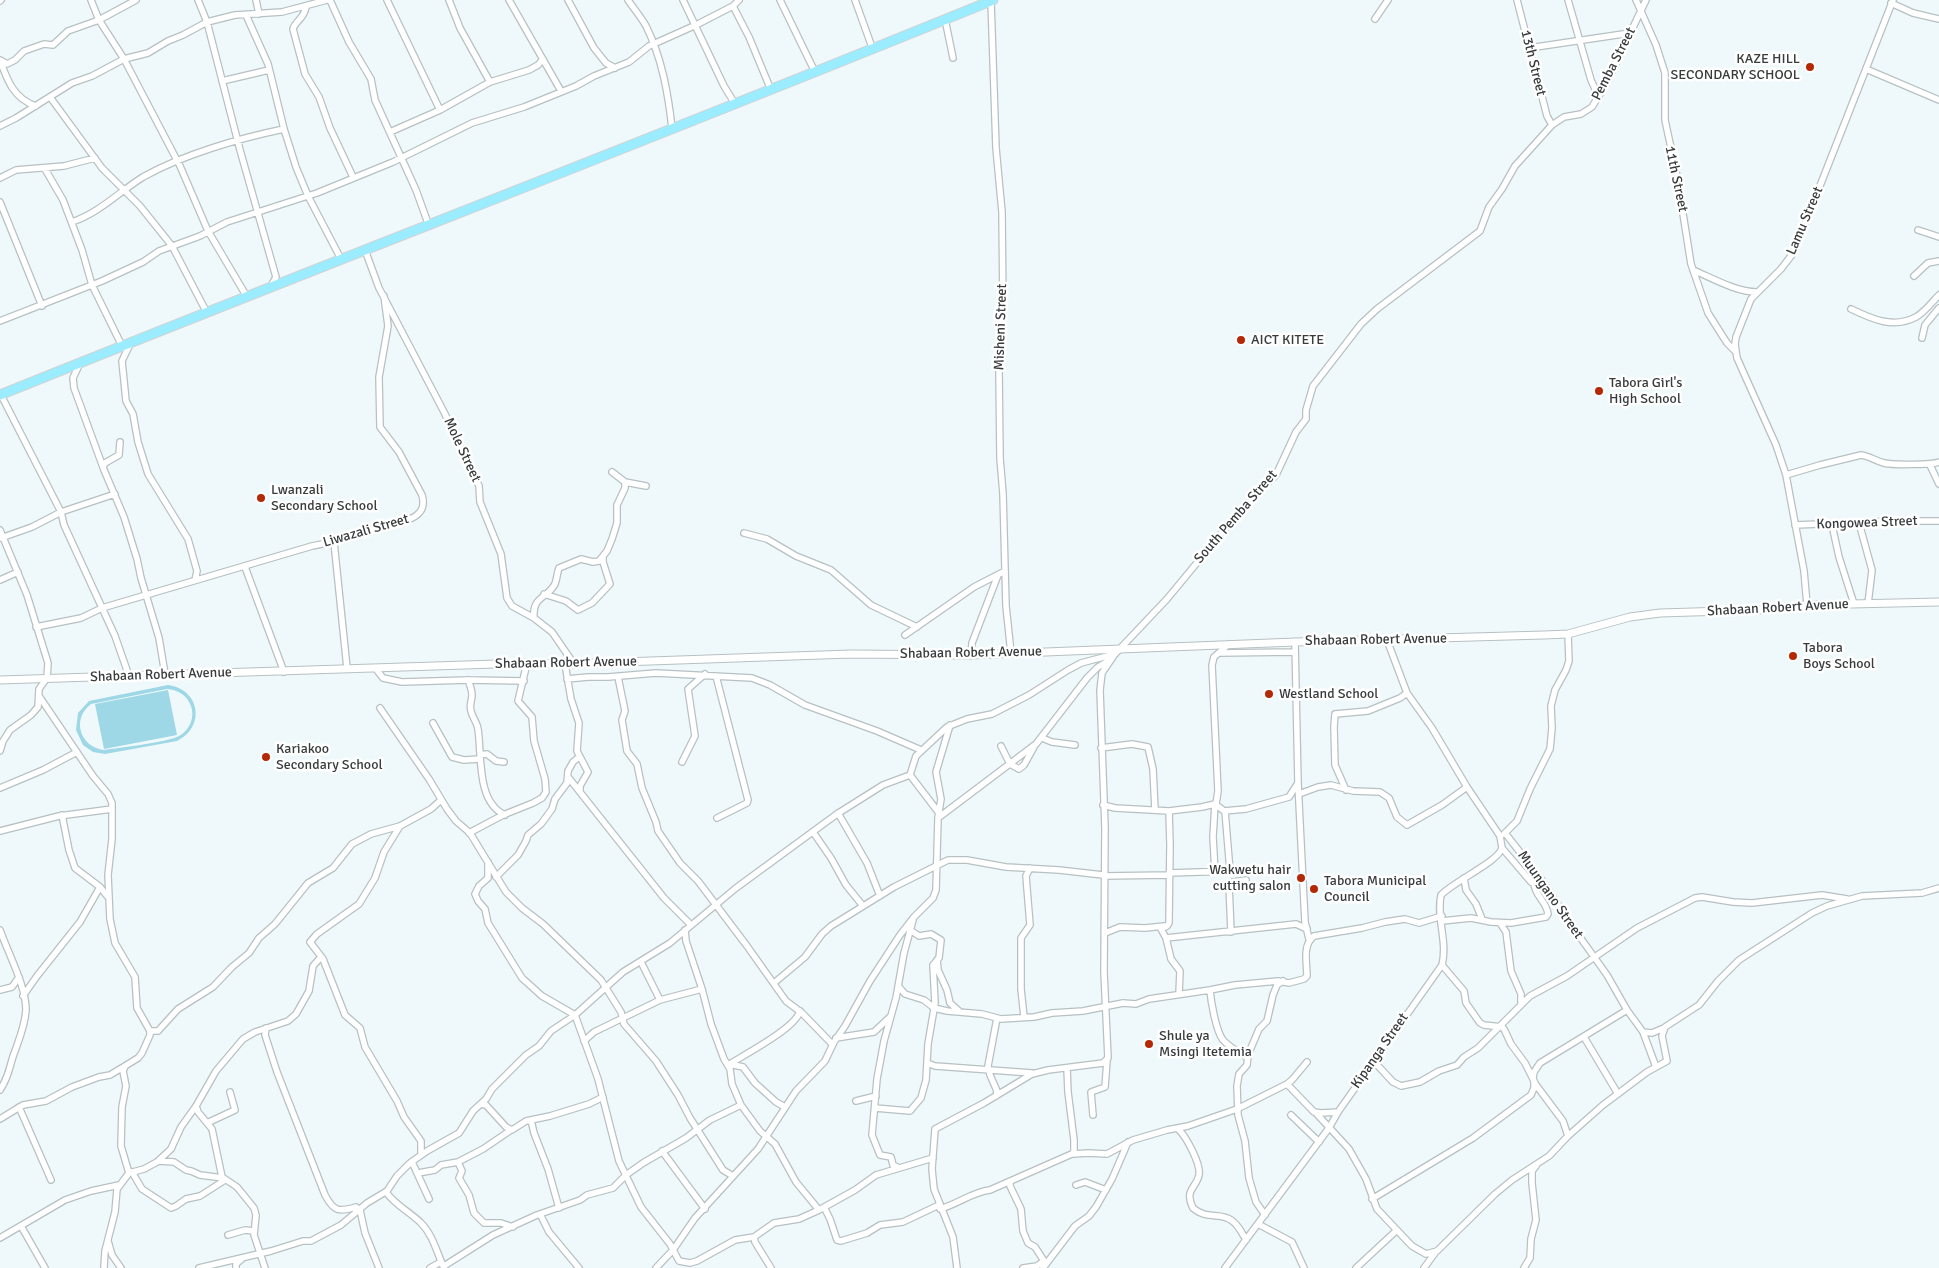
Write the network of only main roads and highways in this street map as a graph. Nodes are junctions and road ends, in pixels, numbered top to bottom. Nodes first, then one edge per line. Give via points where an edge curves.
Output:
1 (992, 0) edge
2 (981, 3) edge
3 (0, 395) edge

1 - 2 highway
2 - 3 highway via 872,50

